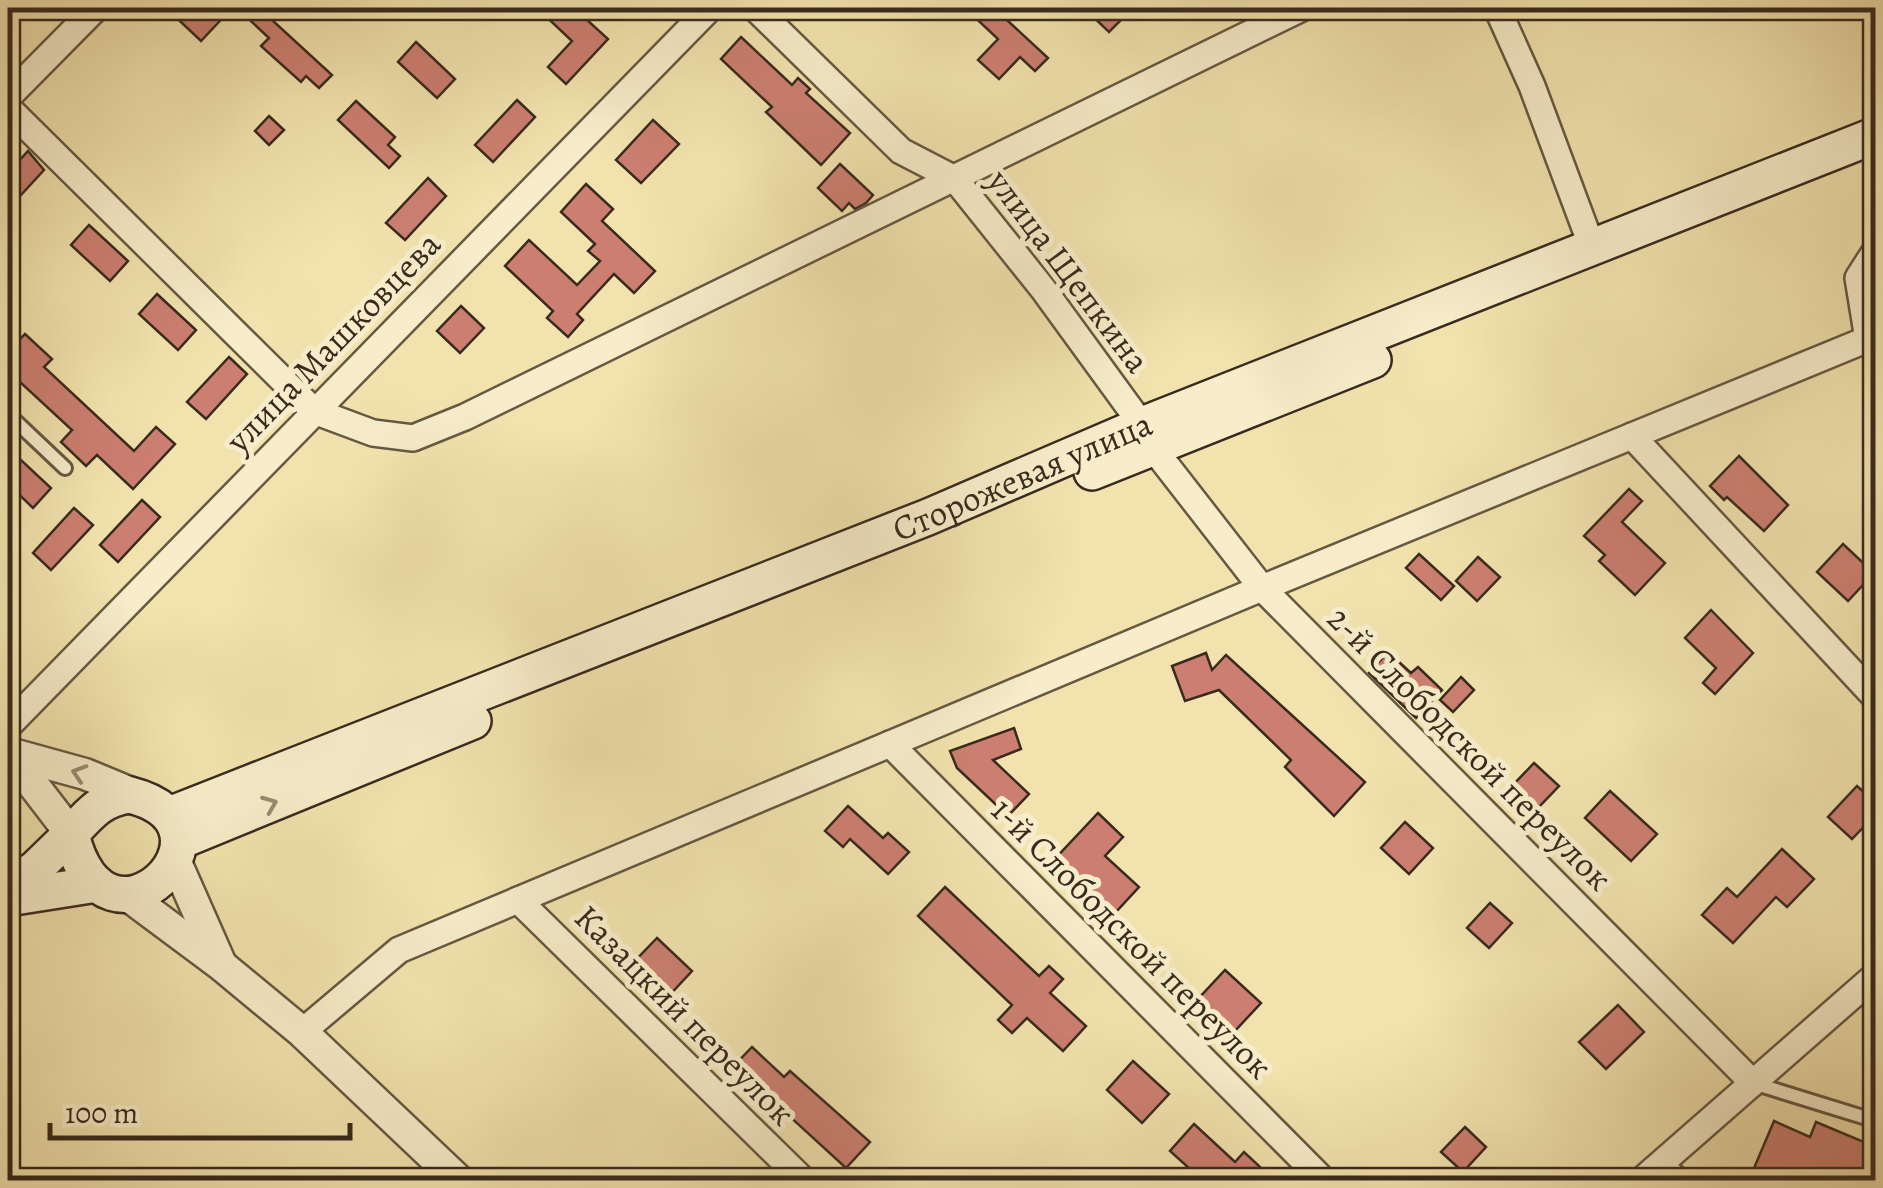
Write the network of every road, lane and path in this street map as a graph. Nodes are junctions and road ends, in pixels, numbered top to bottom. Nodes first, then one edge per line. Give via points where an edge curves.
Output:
1 (96, 8) edge
2 (710, 8) edge
3 (755, 8) edge
4 (1302, 8) edge
5 (1497, 8) edge
6 (8, 97) edge
7 (8, 108) edge
8 (1876, 134) edge
9 (1876, 159) edge
10 (955, 179) junction
11 (1592, 248) junction
12 (1876, 250) edge
13 (1872, 344) edge
14 (314, 410) junction
15 (8, 414) edge
16 (1148, 436) junction
17 (1632, 436) junction
18 (64, 468) dead end
19 (1262, 588) junction
20 (1876, 698) edge
21 (8, 726) edge
22 (890, 744) junction
23 (8, 752) edge
24 (168, 829) junction
25 (71, 834) junction
26 (8, 886) edge
27 (112, 890) junction
28 (8, 898) edge
29 (518, 900) junction
30 (221, 965) junction
31 (1876, 975) edge
32 (302, 1032) junction
33 (1753, 1083) junction
34 (1876, 1120) edge
35 (1666, 1160) junction
36 (458, 1180) edge
37 (803, 1180) edge
38 (1324, 1180) edge
39 (1642, 1180) edge
40 (1684, 1180) edge

1 - 6 street
2 - 14 street, улица Машковцева
3 - 10 street, улица Щепкина via 901,151
4 - 10 street
5 - 11 street
7 - 14 street
8 - 11 main road, Сторожевая улица
9 - 16 main road, Сторожевая улица
10 - 14 street via 413,438 373,433
10 - 16 street, улица Щепкина
11 - 16 main road, Сторожевая улица
12 - 13 street via 1858,278
13 - 17 street
14 - 21 street, улица Машковцева
15 - 18 lane
16 - 19 street, 2-й Слободской переулок
16 - 24 main road, Сторожевая улица via 937,532
17 - 19 street
17 - 20 street
19 - 22 street
19 - 33 street, 2-й Слободской переулок
22 - 29 street
22 - 38 street, 1-й Слободской переулок
24 -> 23 street via 85,774
23 - 25 street
24 - 25 main road via 130,795 96,806
24 - 27 main road via 164,879 150,889
24 - 30 street
25 - 26 main road
25 - 27 main road via 86,872
27 - 28 main road
27 - 30 street
29 - 32 street via 399,950
29 - 37 street, Казацкий переулок
30 - 32 street
31 - 33 street
32 - 36 street
33 - 34 lane
33 - 35 street
35 - 39 street
35 - 40 lane

